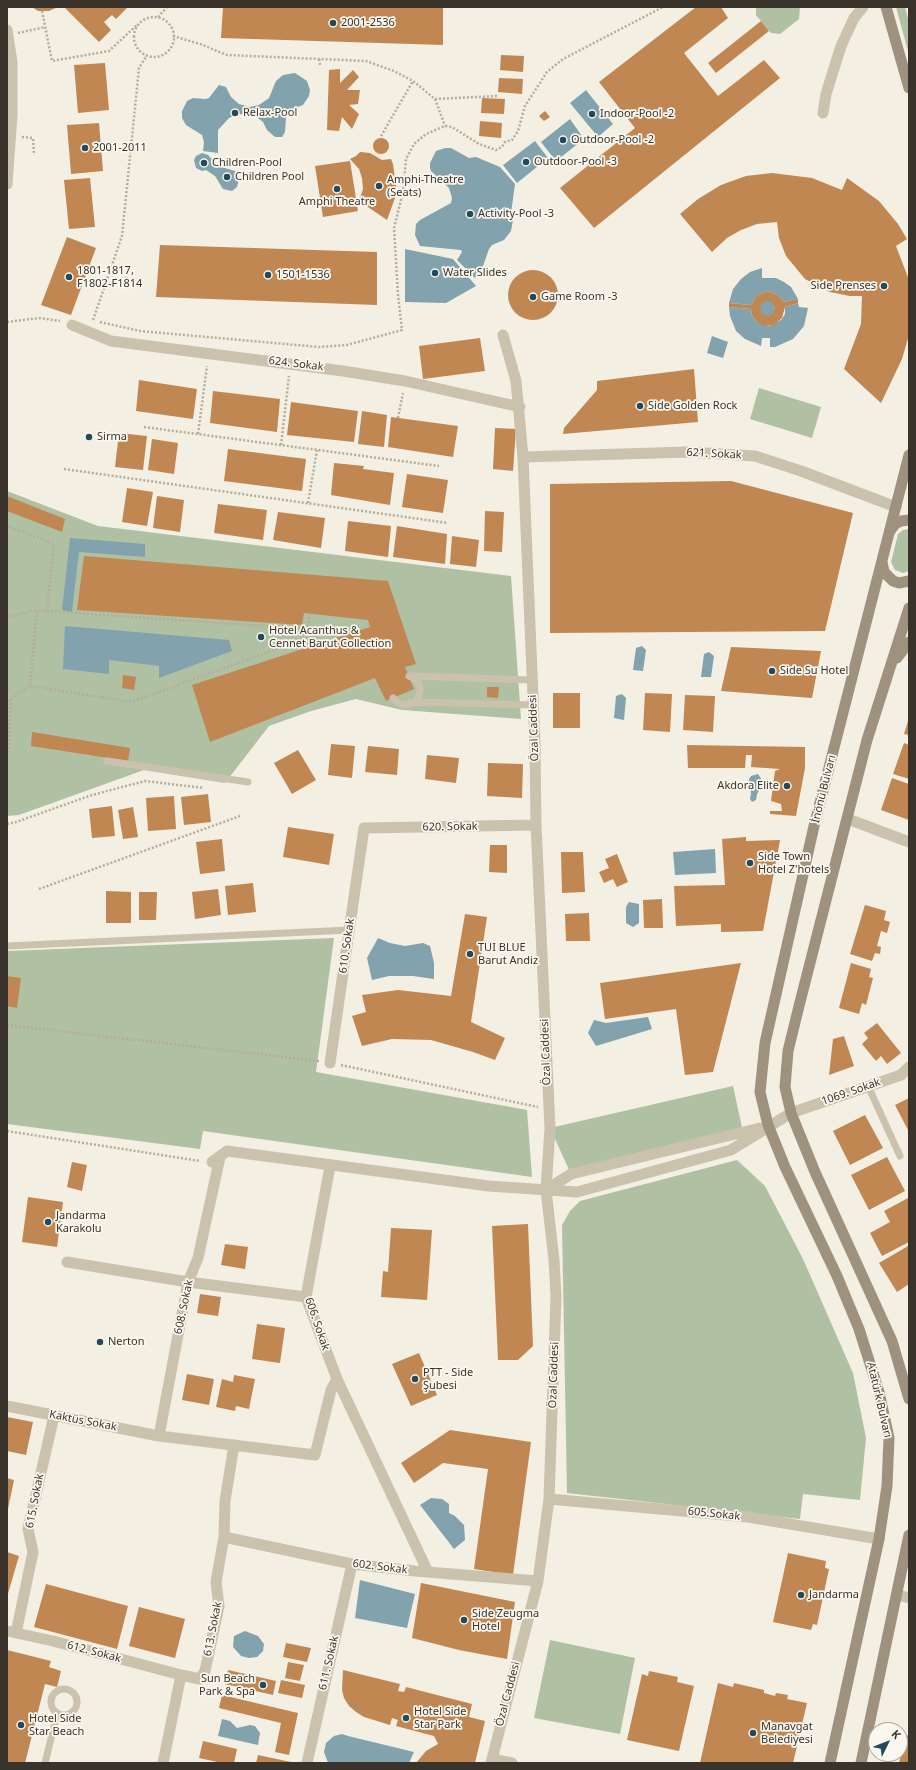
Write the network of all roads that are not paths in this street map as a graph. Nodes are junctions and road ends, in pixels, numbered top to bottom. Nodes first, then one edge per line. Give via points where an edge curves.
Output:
1 (863, 7) edge
2 (886, 7) edge
3 (7, 32) edge
4 (909, 88) edge
5 (823, 114) dead end
6 (7, 184) edge
7 (72, 325) road end
8 (503, 335) dead end
9 (520, 407) junction
10 (909, 455) edge
11 (523, 457) junction
12 (896, 507) junction
13 (909, 516) edge
14 (909, 520) edge
15 (889, 534) junction
16 (882, 560) junction
17 (906, 583) edge
18 (909, 608) edge
19 (909, 642) edge
20 (892, 665) junction
21 (532, 680) junction
22 (393, 698) dead end
23 (415, 702) junction
24 (533, 705) junction
25 (107, 761) dead end
26 (248, 782) dead end
27 (848, 819) junction
28 (536, 825) junction
29 (364, 828) joint
30 (909, 842) edge
31 (350, 930) junction
32 (7, 946) edge
33 (330, 1063) road end
34 (909, 1067) edge
35 (868, 1086) junction
36 (791, 1113) junction
37 (768, 1125) junction
38 (900, 1156) dead end
39 (330, 1166) junction
40 (546, 1190) junction
41 (67, 1262) dead end
42 (188, 1282) junction
43 (306, 1297) junction
44 (337, 1378) junction
45 (909, 1399) edge
46 (7, 1406) edge
47 (54, 1416) junction
48 (159, 1436) junction
49 (234, 1445) junction
50 (549, 1499) junction
51 (909, 1535) edge
52 (224, 1537) junction
53 (879, 1539) junction
54 (352, 1564) junction
55 (428, 1572) junction
56 (538, 1581) junction
57 (898, 1595) junction
58 (909, 1598) edge
59 (12, 1632) edge
60 (181, 1675) junction
61 (57, 1714) dead end
62 (491, 1761) edge
63 (45, 1763) edge
64 (163, 1763) edge
65 (307, 1763) edge
66 (512, 1763) edge
67 (830, 1763) edge
68 (861, 1763) edge

1 - 5 street via 854,18 841,46 826,94
2 - 4 main road
3 - 6 street via 12,62 11,136
7 - 9 street, 624. Sokak via 111,341 290,363 405,381
8 - 9 street, Özal Caddesi via 516,381
9 - 11 street, Özal Caddesi
10 - 12 main road, İnönü Bulvarı
11 - 12 street, 621. Sokak via 688,452 755,456
11 - 21 street, Özal Caddesi
12 - 13 main road
12 - 15 main road, İnönü Bulvarı
14 - 15 main road via 901,520 895,524
15 - 16 main road, İnönü Bulvarı
16 - 17 main road via 884,572 893,581
16 - 37 main road, İnönü Bulvarı via 814,826 765,1043 760,1092
18 - 20 main road
19 - 20 main road
20 - 27 main road via 867,740
21 - 23 lane via 409,676 415,679 420,690
21 - 24 street, Özal Caddesi
22 - 23 lane via 404,705
23 - 24 lane
24 - 28 street, Özal Caddesi
25 - 26 lane
27 - 30 street
27 - 36 main road via 788,1051 784,1087
28 - 29 street, 620. Sokak
28 - 40 street, Özal Caddesi via 550,1128
29 - 31 street, 610. Sokak
31 - 32 lane
31 - 33 street, 610. Sokak
34 - 35 street, 1069. Sokak via 902,1075
35 - 36 street, 1069. Sokak
35 - 38 lane
36 - 37 street, 1069. Sokak
36 - 45 main road via 892,1341
37 - 40 street via 571,1174
37 - 40 street via 731,1150 577,1192
37 - 53 main road, Atatürk Bulvarı via 859,1329 879,1392 889,1438 887,1486
39 - 40 street via 489,1186
39 - 42 street, 608. Sokak via 227,1151 216,1160 198,1258
39 - 43 street, 606. Sokak
40 - 50 street, Özal Caddesi via 556,1296
41 - 42 street
42 - 43 street
42 - 48 street, 608. Sokak
43 - 44 street, 606. Sokak
44 - 49 street, Kaktüs Sokak via 331,1390 315,1455
44 - 55 street, 606. Sokak
46 - 47 street, Kaktüs Sokak
47 - 48 street, Kaktüs Sokak
47 - 59 street, 615. Sokak via 28,1529 33,1552
48 - 49 street, Kaktüs Sokak
49 - 52 street, 613. Sokak via 224,1501
50 - 53 street, 605.Sokak via 748,1518
50 - 56 street, Özal Caddesi
51 - 57 main road
52 - 54 street, 602. Sokak
52 - 60 street, 613. Sokak via 216,1582 219,1606 204,1671 200,1679
53 - 67 main road, Atatürk Bulvarı
54 - 55 street, 602. Sokak
54 - 65 street, 611. Sokak
55 - 56 street, 602. Sokak
56 - 62 street, Özal Caddesi
57 - 58 street
57 - 68 main road
59 - 60 street, 612. Sokak
60 - 64 street
61 - 63 lane
62 - 66 street

